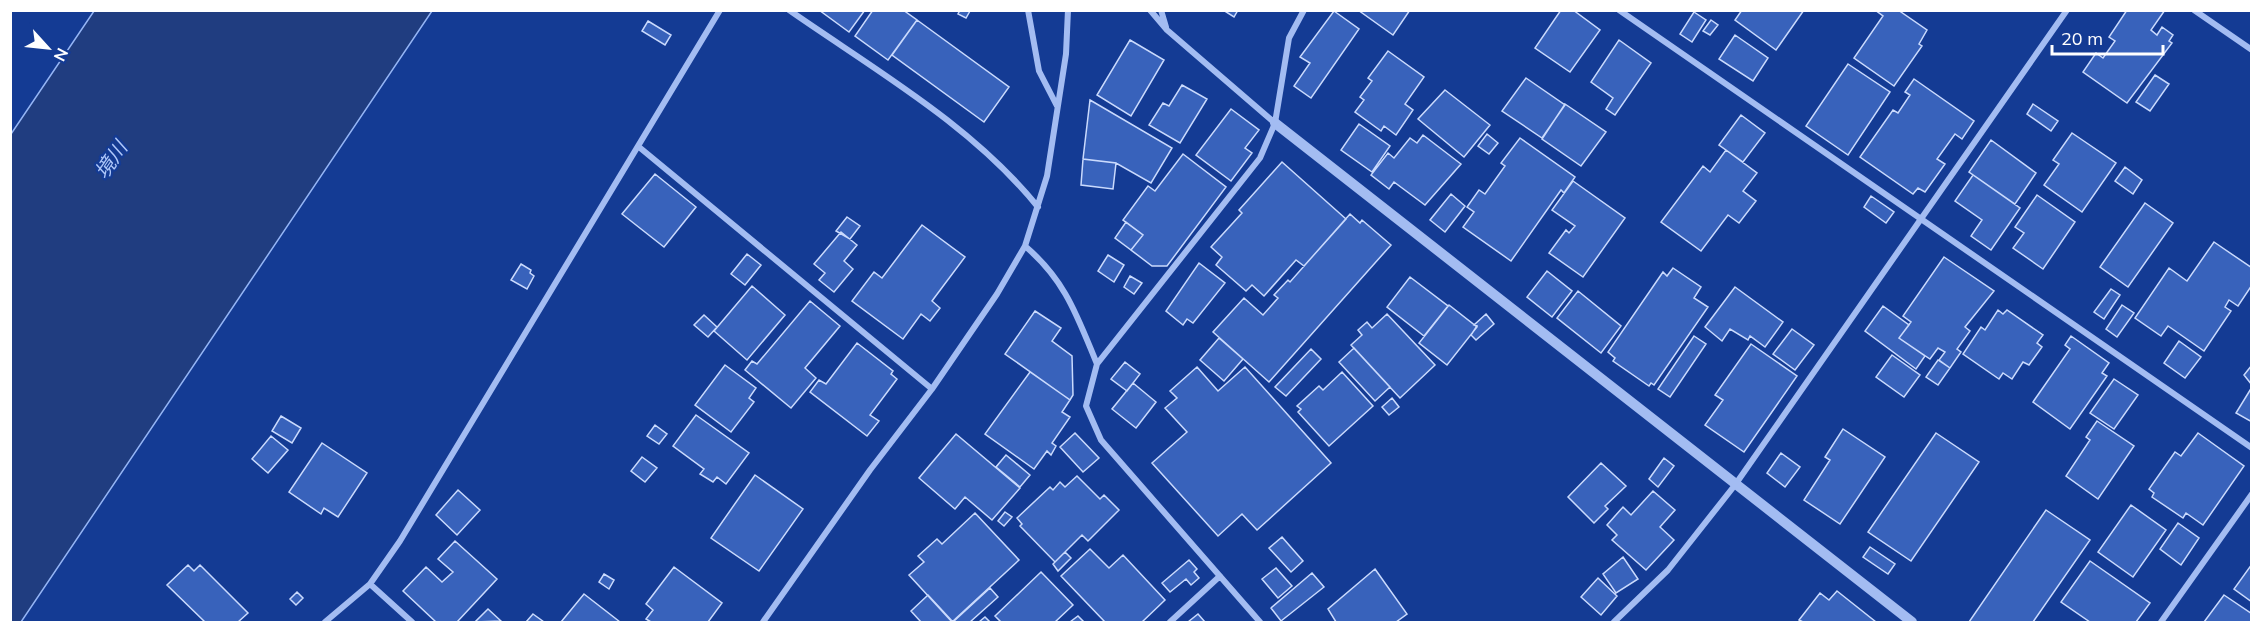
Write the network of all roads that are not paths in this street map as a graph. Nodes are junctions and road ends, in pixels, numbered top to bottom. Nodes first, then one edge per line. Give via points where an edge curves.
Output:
1 (720, 10) edge
2 (789, 10) edge
3 (1028, 10) edge
4 (1068, 10) edge
5 (1150, 10) edge
6 (1161, 10) edge
7 (1304, 10) edge
8 (1619, 10) edge
9 (2067, 10) edge
10 (2194, 10) edge
11 (1167, 30) junction
12 (2252, 50) edge
13 (1057, 106) junction
14 (1275, 123) junction
15 (639, 147) junction
16 (1038, 207) junction
17 (1921, 219) junction
18 (1025, 246) junction
19 (1097, 364) junction
20 (932, 388) junction
21 (2252, 448) edge
22 (1735, 485) junction
23 (2252, 495) edge
24 (1220, 576) junction
25 (370, 584) junction
26 (325, 622) edge
27 (412, 622) edge
28 (763, 622) edge
29 (1170, 622) edge
30 (1260, 622) edge
31 (1614, 622) edge
32 (1912, 622) edge
33 (2161, 622) edge

1 - 15 street
2 - 16 street via 938,113 1017,180
3 - 13 street via 1039,71
4 - 13 street via 1066,54
5 - 11 street
6 - 11 street
7 - 14 street via 1289,38
8 - 17 street
9 - 17 street
10 - 12 street
11 - 14 street
13 - 16 street via 1047,176
14 - 19 street via 1260,158
14 - 22 street
15 - 20 street
15 - 25 street via 400,541
16 - 18 street
17 - 21 street
17 - 22 street
18 - 19 street via 1065,289
18 - 20 street
19 - 24 street via 1086,406 1101,440
20 - 28 street
22 - 31 street via 1668,570
22 - 32 street
23 - 33 street
24 - 29 street
24 - 30 street
25 - 26 street
25 - 27 street

